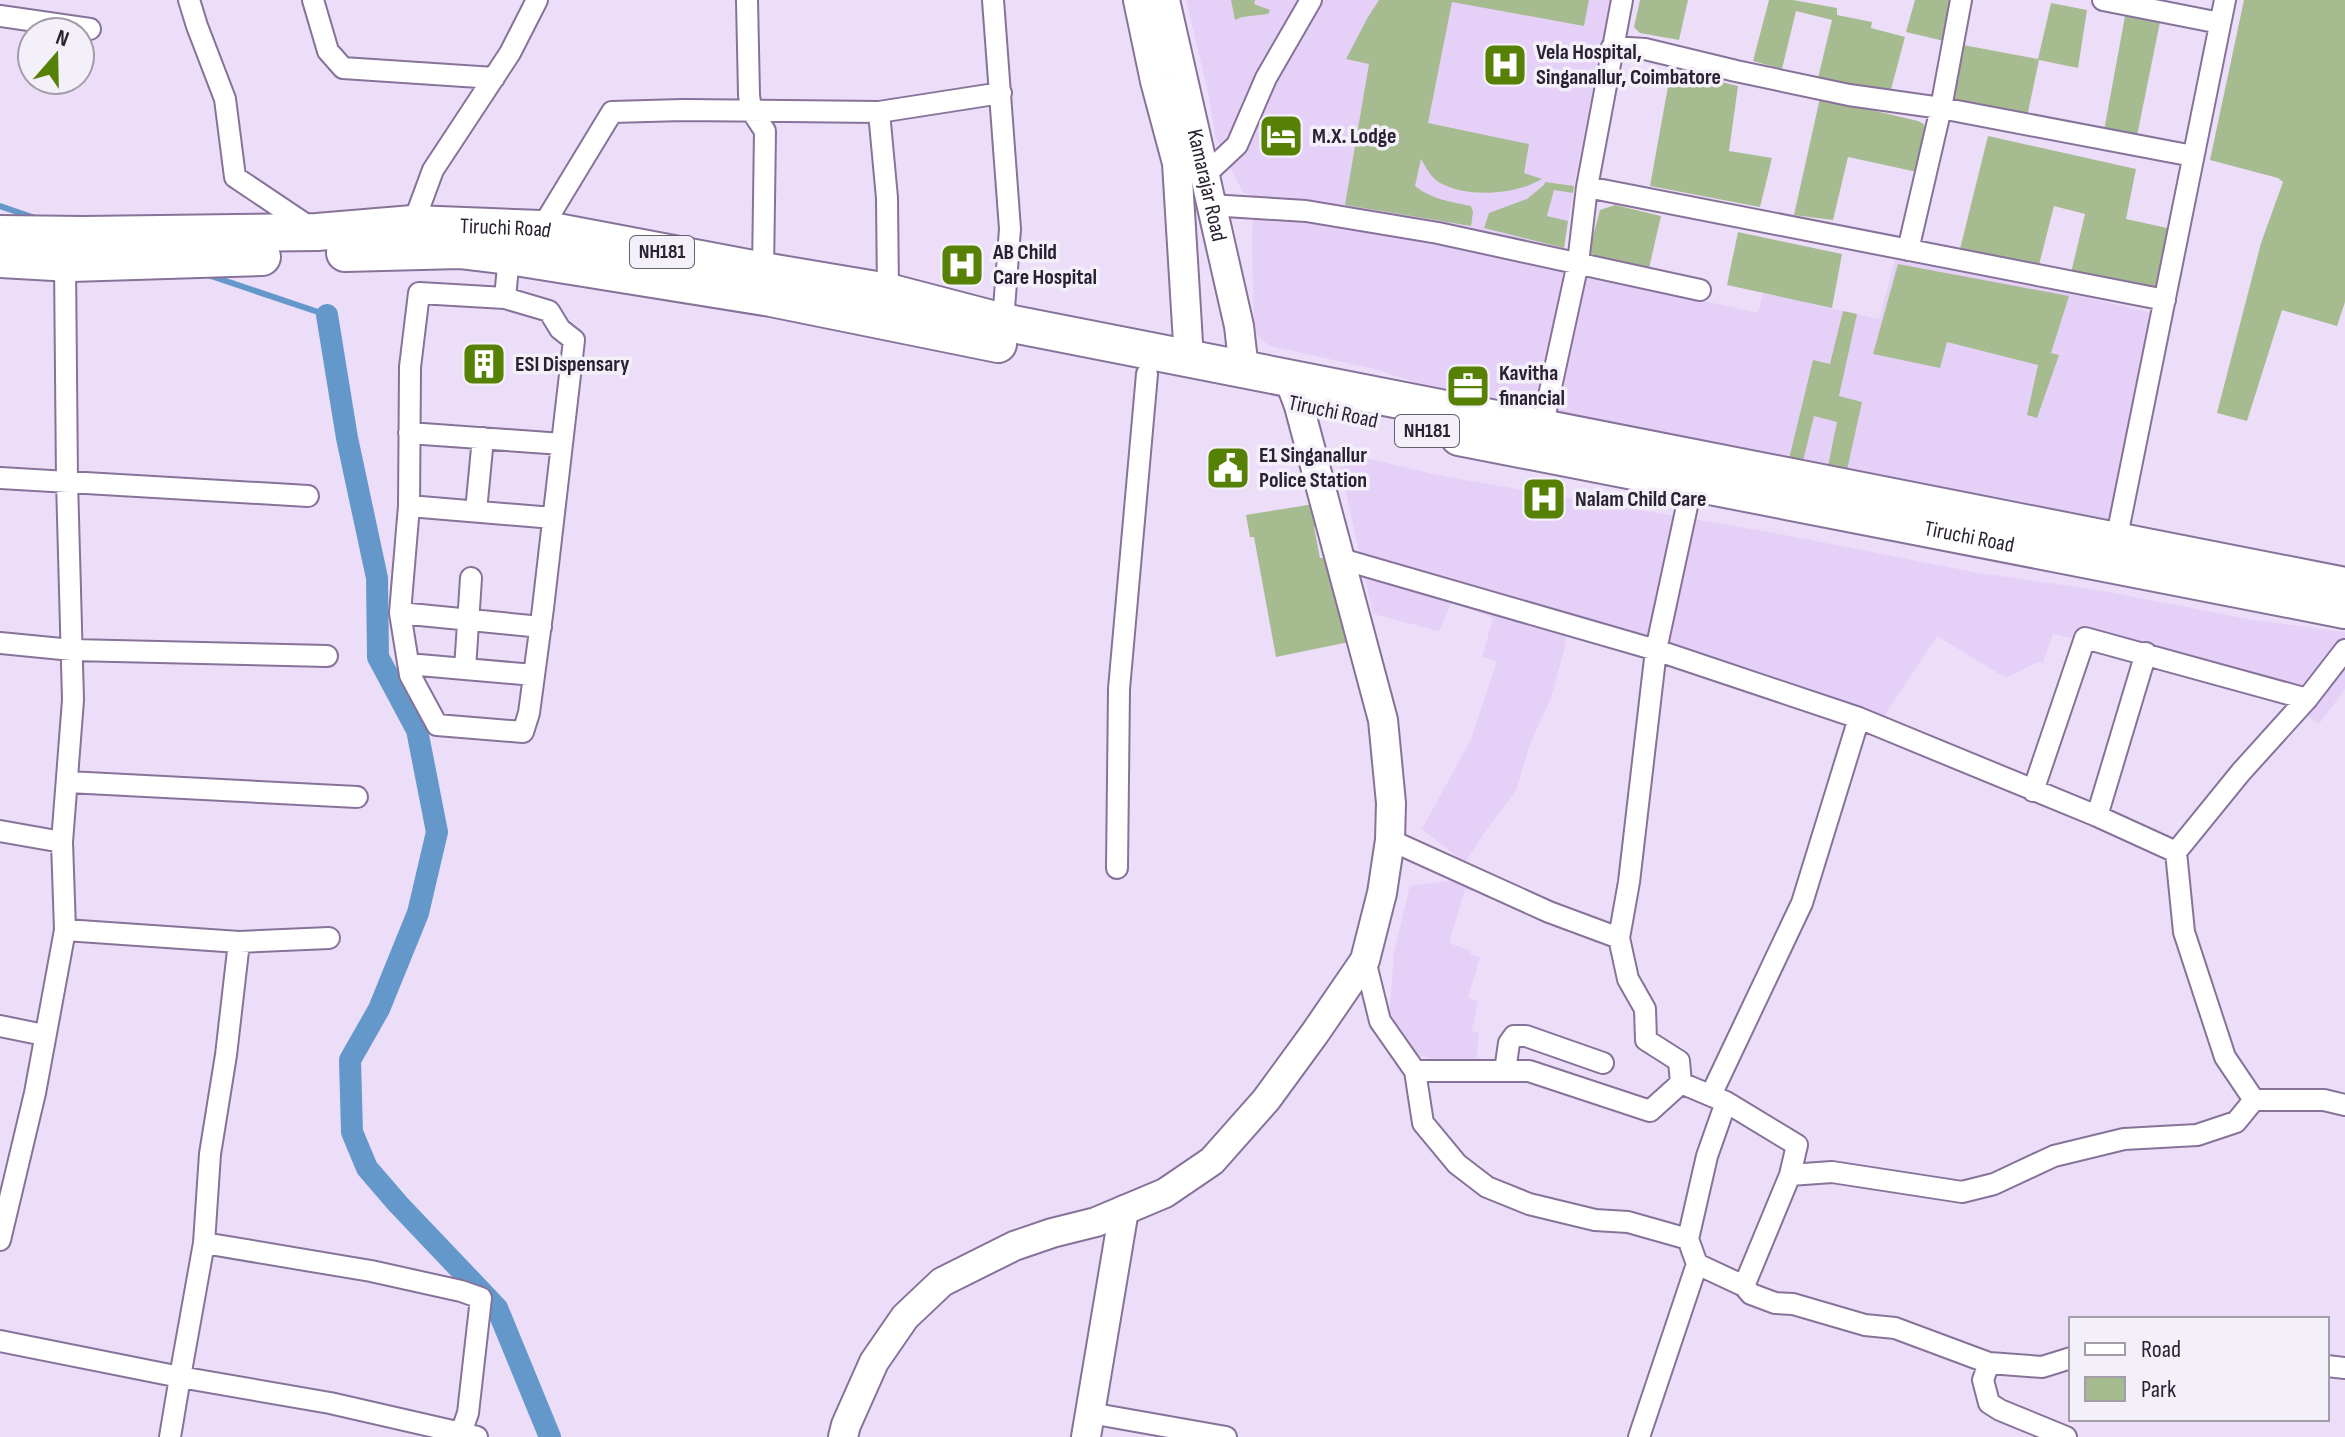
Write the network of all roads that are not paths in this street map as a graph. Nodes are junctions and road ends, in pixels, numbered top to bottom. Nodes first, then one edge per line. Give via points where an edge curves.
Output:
1 (189, 0) edge
2 (313, 0) edge
3 (537, 0) edge
4 (747, 0) edge
5 (993, 0) edge
6 (1138, 0) edge
7 (1165, 0) edge
8 (1311, 0) edge
9 (1622, 0) edge
10 (1961, 0) edge
11 (2103, 0) edge
12 (2225, 0) edge
13 (2220, 23) junction
14 (1612, 47) junction
15 (494, 78) junction
16 (1001, 93) junction
17 (1941, 108) junction
18 (751, 110) junction
19 (879, 112) junction
20 (2193, 156) junction
21 (1204, 176) junction
22 (1587, 187) junction
23 (1210, 205) junction
24 (413, 224) junction
25 (541, 229) junction
26 (0, 234) edge
27 (318, 243) junction
28 (1908, 250) junction
29 (73, 254) junction
30 (509, 256) junction
31 (0, 259) edge
32 (1578, 263) junction
33 (763, 271) junction
34 (1700, 290) dead end
35 (888, 292) junction
36 (505, 298) junction
37 (2165, 300) junction
38 (1003, 322) junction
39 (1189, 359) junction
40 (1244, 370) junction
41 (1147, 374) junction
42 (1294, 392) junction
43 (1542, 428) junction
44 (409, 433) junction
45 (483, 438) junction
46 (562, 444) junction
47 (0, 478) edge
48 (67, 481) junction
49 (1692, 483) junction
50 (308, 496) dead end
51 (1866, 505) junction
52 (409, 506) junction
53 (476, 511) junction
54 (553, 518) junction
55 (2116, 541) junction
56 (1338, 558) junction
57 (471, 578) dead end
58 (2343, 588) edge
59 (400, 613) junction
60 (468, 619) junction
61 (541, 627) junction
62 (0, 643) edge
63 (72, 650) junction
64 (1656, 650) junction
65 (2345, 650) edge
66 (2146, 653) junction
67 (327, 656) dead end
68 (408, 664) junction
69 (465, 669) junction
70 (534, 675) junction
71 (2307, 699) junction
72 (1859, 718) junction
73 (68, 782) junction
74 (2033, 791) junction
75 (357, 797) dead end
76 (2097, 816) junction
77 (0, 831) edge
78 (1390, 840) junction
79 (62, 842) junction
80 (2176, 852) junction
81 (1117, 868) dead end
82 (65, 930) junction
83 (329, 938) dead end
84 (1619, 938) junction
85 (239, 942) junction
86 (1365, 960) junction
87 (0, 1026) edge
88 (44, 1035) junction
89 (1603, 1063) dead end
90 (1415, 1071) junction
91 (1505, 1071) junction
92 (1681, 1083) junction
93 (1718, 1099) junction
94 (2254, 1100) junction
95 (2345, 1105) edge
96 (1790, 1175) junction
97 (7, 1185) edge
98 (1124, 1210) junction
99 (1688, 1239) junction
100 (0, 1240) edge
101 (204, 1243) junction
102 (1697, 1264) junction
103 (1744, 1286) junction
104 (0, 1341) edge
105 (2069, 1359) edge
106 (1989, 1363) junction
107 (180, 1377) junction
108 (1088, 1425) edge
109 (469, 1435) edge
110 (170, 1437) edge
111 (843, 1437) edge
112 (1226, 1437) edge
113 (1639, 1437) edge
114 (2066, 1437) edge

1 - 27 street via 225,99 235,177
2 - 15 street via 328,51 343,68
3 - 15 street
4 - 18 street
5 - 16 street
6 - 39 main road, Kamarajar Road via 1177,163
7 - 21 main road, Kamarajar Road
8 - 21 street via 1266,78 1237,145
9 - 14 street
10 - 17 street
11 - 13 street
12 - 13 street
13 - 20 street
14 - 17 street via 1645,49 1849,95
14 - 22 street
15 - 24 street via 433,170
16 - 19 street
16 - 38 street via 1010,229
17 - 20 street
17 - 28 street
18 - 19 street
18 - 25 street via 612,112
18 - 33 street via 765,131
19 - 35 street
20 - 37 street
21 - 23 main road, Kamarajar Road
22 - 28 street
22 - 32 street
23 - 32 street via 1306,211
23 - 40 main road, Kamarajar Road
24 - 25 highway, Tiruchi Road / NH181
24 - 27 highway, Tiruchi Road / NH181
25 - 33 highway, Tiruchi Road / NH181
26 - 29 highway, NH181
27 - 29 highway, NH181
27 - 30 highway, NH181
28 - 37 street
29 - 31 highway, NH181
29 - 48 street
30 - 36 street
30 - 41 highway, Tiruchi Road / NH181 via 771,298
32 - 34 street
32 - 43 street
33 - 35 highway, Tiruchi Road / NH181
35 - 38 highway, Tiruchi Road / NH181
36 - 44 street via 419,293
36 - 46 street via 549,311 574,340
37 - 55 street
38 - 39 highway, NH181
39 - 40 highway, NH181
40 - 42 highway, NH181
41 - 42 highway, Tiruchi Road / NH181 via 1253,394
41 - 81 street via 1119,689
42 - 43 highway, Tiruchi Road / NH181
42 - 49 highway, Tiruchi Road / NH181
42 - 56 main road
43 - 51 highway, Tiruchi Road / NH181
44 - 45 street
44 - 52 street
45 - 46 street
45 - 53 street
46 - 54 street
47 - 48 street
48 - 50 street
48 - 63 street
49 - 51 highway, Tiruchi Road / NH181
49 - 64 street
51 - 55 highway, Tiruchi Road / NH181
51 - 58 highway, Tiruchi Road / NH181
52 - 53 street
52 - 59 street
53 - 54 street
54 - 61 street
55 - 58 highway, Tiruchi Road / NH181
56 - 64 street
56 - 78 main road via 1383,720
57 - 60 street
59 - 60 street
59 - 68 street
60 - 61 street
60 - 69 street
61 - 70 street
62 - 63 street
63 - 67 street
63 - 73 street
64 - 72 street
64 - 84 street
65 - 71 street
66 - 71 street
66 - 74 street via 2085,638
66 - 76 street
68 - 69 street
68 - 70 street via 437,725 523,732
69 - 70 street
71 - 80 street
72 - 74 street
72 - 93 street via 1802,903
73 - 75 street
73 - 79 street
74 - 76 street
76 - 80 street
77 - 79 street
78 - 84 street
78 - 86 main road
79 - 82 street
80 - 94 street via 2184,932 2225,1057
82 - 85 street
82 - 88 street
83 - 85 street
84 - 92 street via 1628,979 1645,1009 1646,1040 1679,1061
85 - 101 street via 210,1154
86 - 90 street via 1380,1021
86 - 98 main road via 1266,1100 1212,1161 1165,1193
87 - 88 street
88 - 97 street via 35,1093
89 - 91 street via 1514,1036
90 - 91 street
90 - 99 street via 1423,1123 1457,1164 1487,1187 1529,1204
91 - 92 street via 1545,1074 1650,1111
92 - 93 street
93 - 96 street via 1797,1145
93 - 99 street
94 - 95 street
94 - 96 street via 2236,1122 2197,1135 2124,1139 2068,1152 1962,1192 1832,1172
96 - 103 street
97 - 100 street
98 - 108 main road
98 - 111 main road via 1014,1246 942,1282 905,1317 874,1362
99 - 102 street
101 - 107 street
101 - 109 street via 371,1271 481,1298
102 - 103 street
102 - 113 street
103 - 106 street via 1775,1303 1895,1328
104 - 107 street
105 - 106 street via 2042,1367
106 - 114 street via 1983,1380 1989,1403
107 - 109 street via 330,1403
107 - 110 street
108 - 112 street

